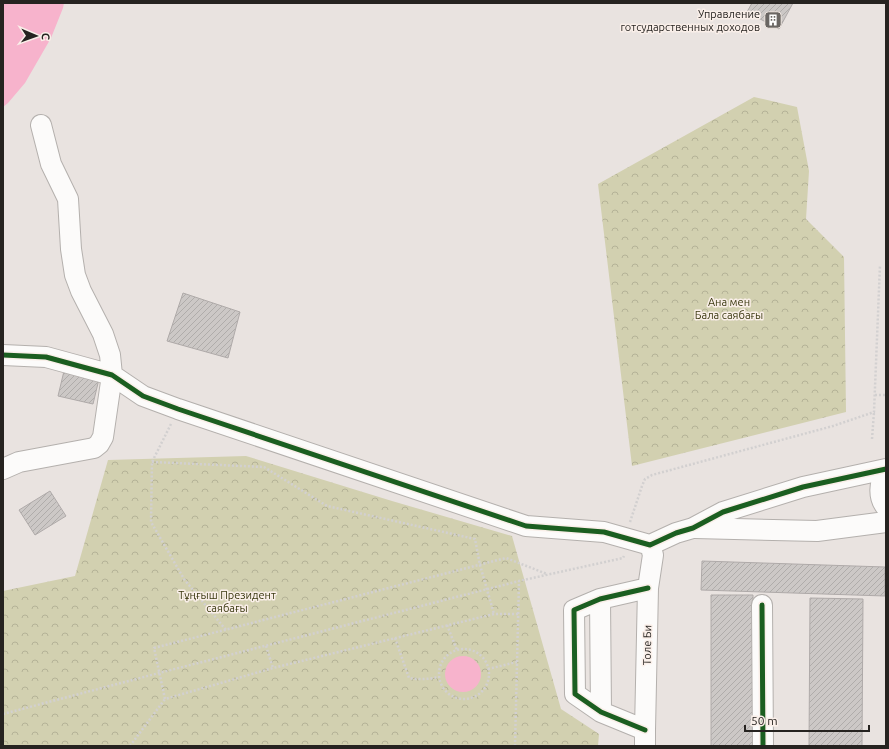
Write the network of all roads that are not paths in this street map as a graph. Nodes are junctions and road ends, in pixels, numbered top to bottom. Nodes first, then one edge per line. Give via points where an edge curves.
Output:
1 (41, 125) dead end
2 (3, 355) edge
3 (112, 375) junction
4 (3, 469) edge
5 (886, 469) edge
6 (886, 473) edge
7 (886, 507) edge
8 (886, 522) edge
9 (693, 528) junction
10 (650, 545) junction
11 (648, 588) junction
12 (600, 598) junction
13 (762, 605) dead end
14 (601, 712) junction
15 (645, 738) edge
16 (763, 746) edge

1 - 3 street via 51,164 68,199 75,275 103,334 110,355
2 - 3 street via 46,357
3 - 4 street via 103,437 99,444 94,448 19,462
3 - 10 street via 143,396 178,409 526,526 604,532
5 - 9 street via 803,488 723,512
6 - 7 street via 880,495
8 - 9 street via 817,531
9 - 10 street
10 - 11 street, Толе Би via 653,556
11 - 12 street
11 - 15 street, Толе Би
12 - 14 street
12 - 14 street via 574,610 574,694
13 - 16 street
14 - 15 street

